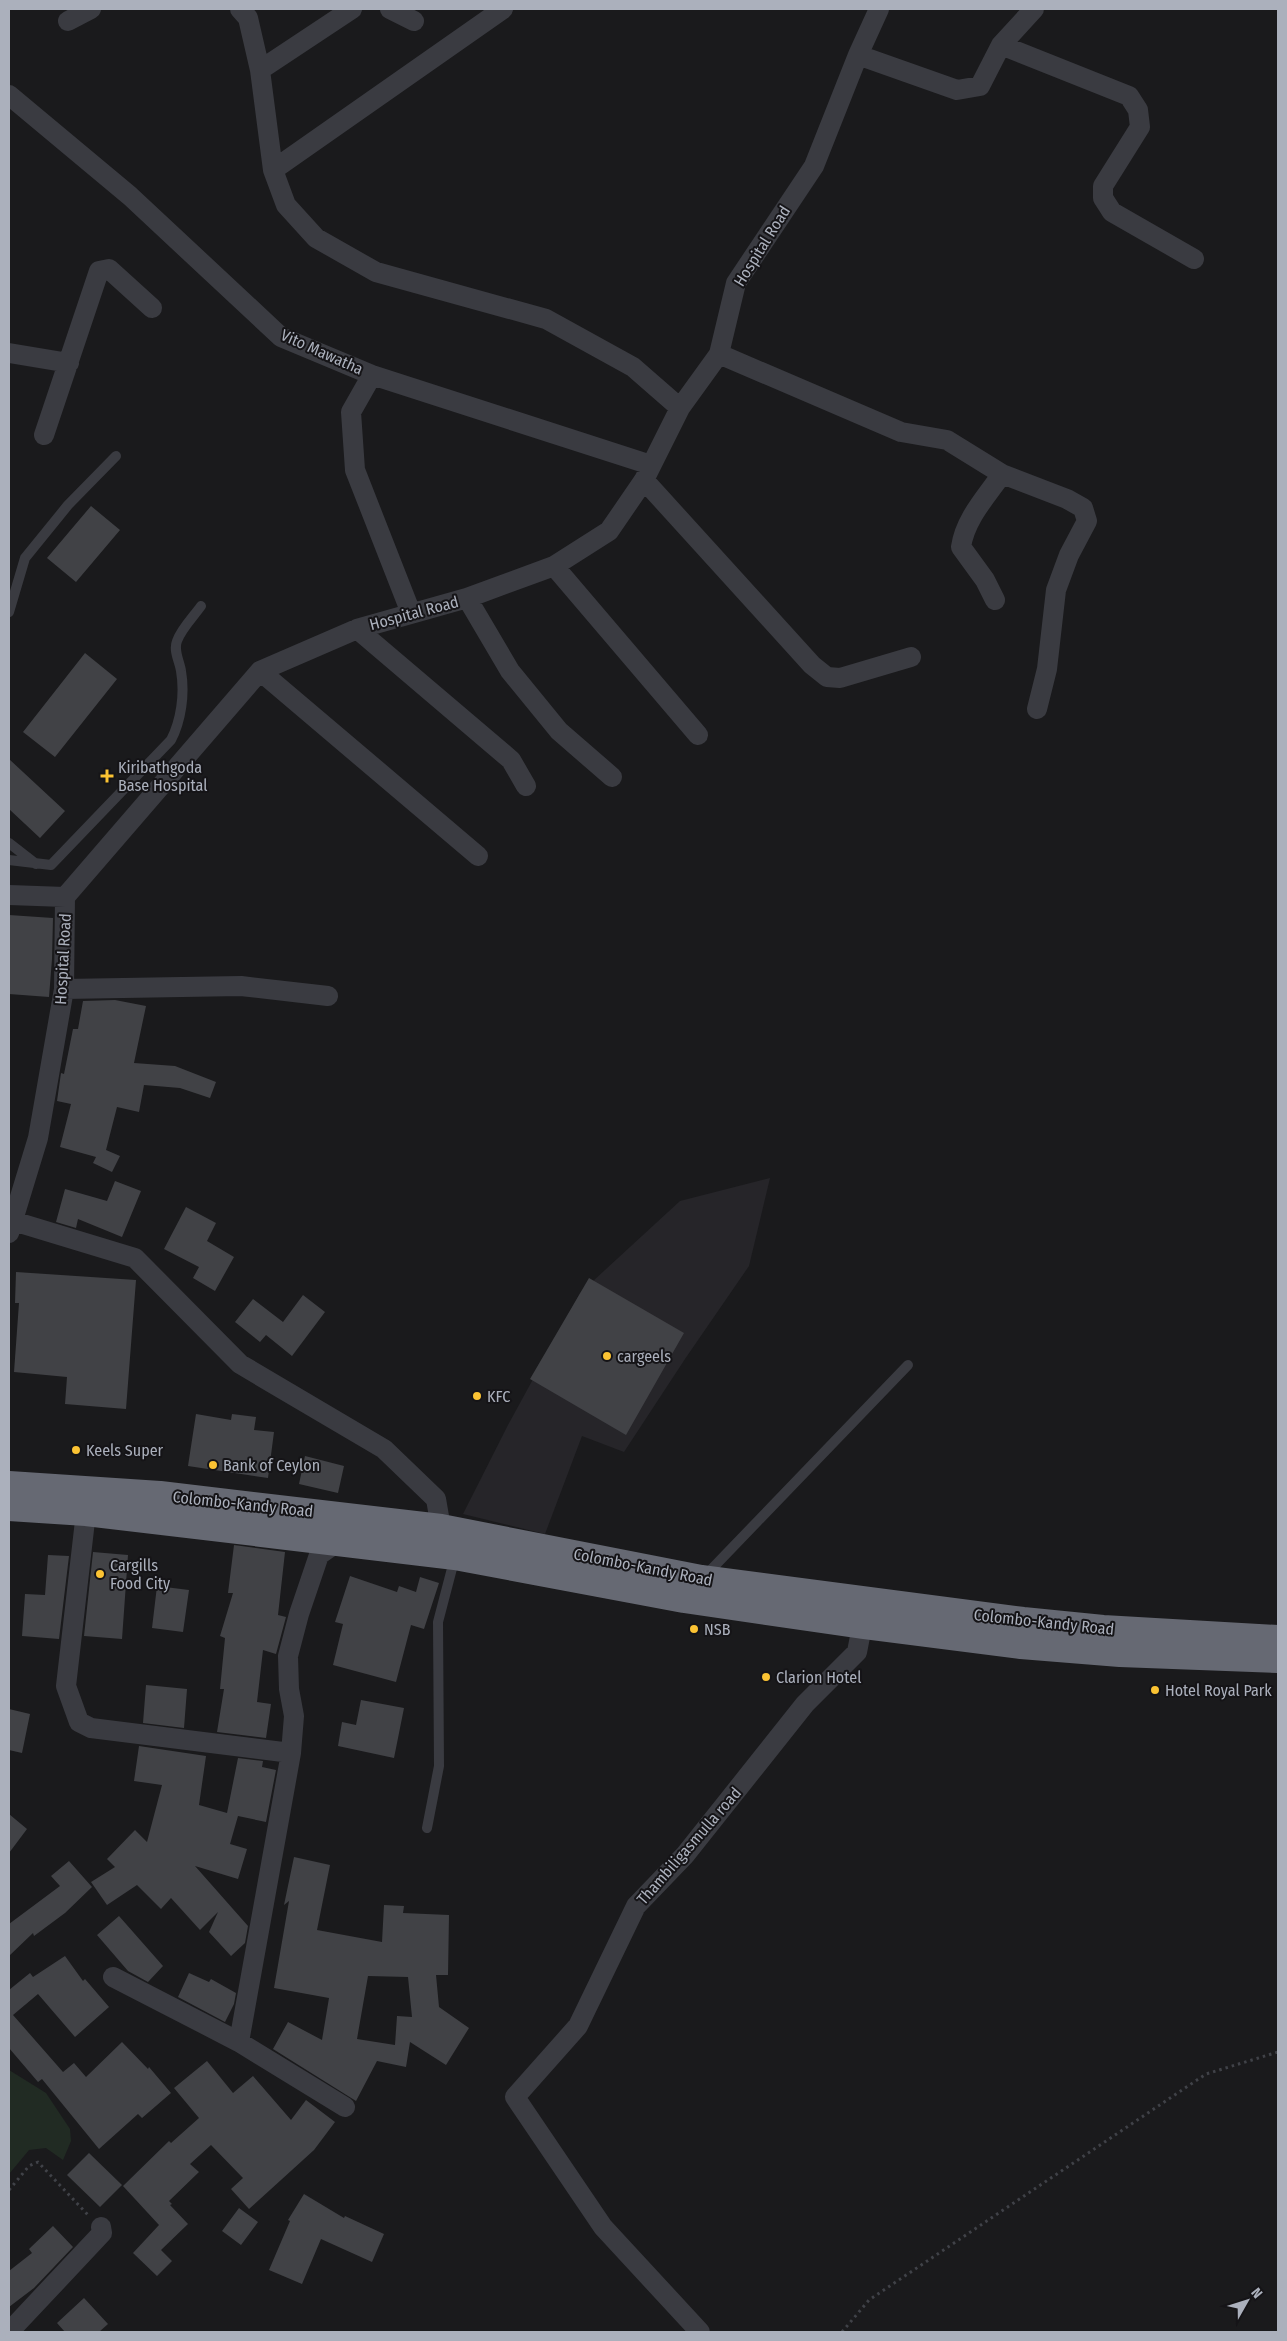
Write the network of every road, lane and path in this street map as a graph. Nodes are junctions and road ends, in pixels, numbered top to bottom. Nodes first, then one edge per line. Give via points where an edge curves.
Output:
1 (91, 9) edge
2 (352, 9) edge
3 (390, 9) edge
4 (503, 9) edge
5 (879, 9) edge
6 (1034, 9) edge
7 (249, 12) edge
8 (68, 21) dead end
9 (414, 22) dead end
10 (1001, 45) junction
11 (858, 55) junction
12 (260, 70) junction
13 (9, 95) edge
14 (273, 170) junction
15 (1194, 259) dead end
16 (152, 308) dead end
17 (9, 353) edge
18 (719, 354) junction
19 (69, 363) junction
20 (372, 375) junction
21 (680, 408) junction
22 (44, 435) dead end
23 (116, 456) dead end
24 (647, 473) junction
25 (1002, 474) junction
26 (554, 566) junction
27 (467, 598) junction
28 (995, 600) dead end
29 (201, 606) dead end
30 (9, 612) edge
31 (411, 613) junction
32 (357, 628) junction
33 (911, 657) dead end
34 (260, 671) junction
35 (1037, 710) dead end
36 (698, 735) dead end
37 (612, 777) dead end
38 (526, 786) dead end
39 (9, 843) edge
40 (478, 856) dead end
41 (9, 860) edge
42 (37, 865) junction
43 (9, 895) edge
44 (66, 897) junction
45 (64, 989) junction
46 (328, 996) dead end
47 (11, 1227) edge
48 (908, 1365) dead end
49 (9, 1485) edge
50 (9, 1507) edge
51 (86, 1512) junction
52 (343, 1528) junction
53 (441, 1528) junction
54 (455, 1556) junction
55 (701, 1579) junction
56 (865, 1614) junction
57 (1278, 1639) edge
58 (1278, 1659) edge
59 (292, 1753) junction
60 (427, 1828) dead end
61 (113, 1977) dead end
62 (239, 2042) junction
63 (1278, 2052) edge
64 (345, 2107) dead end
65 (9, 2190) edge
66 (101, 2227) joint
67 (9, 2332) edge
68 (700, 2332) edge
69 (842, 2332) edge

1 - 8 street
2 - 12 street
3 - 9 street
4 - 14 street
5 - 11 street, Hospital Road
6 - 10 street
7 - 12 street
10 - 11 street via 980,86 958,90
10 - 15 street via 1129,96 1138,110 1140,127 1103,186 1103,198 1112,212
11 - 18 street, Hospital Road via 814,166 736,283
12 - 14 street
13 - 20 street, Vito Mawatha via 130,196 281,337
14 - 21 street via 286,205 316,238 376,272 546,319 633,367
16 - 19 street via 109,269 99,271
17 - 19 street
18 - 21 street, Hospital Road
18 - 25 street via 901,432 947,440
19 - 22 street
20 - 24 street, Vito Mawatha
20 - 31 street via 351,412 355,470
21 - 24 street, Hospital Road
23 - 30 lane via 68,506 25,558
24 - 26 street, Hospital Road via 609,531
24 - 33 street via 812,665 826,677 840,678
25 - 28 street via 974,513 963,535 962,547
25 - 35 street via 1067,499 1083,508 1087,521 1056,590 1048,669
26 - 27 street, Hospital Road
26 - 36 street
27 - 31 street, Hospital Road
27 - 37 street via 510,671 559,730
29 - 42 lane via 177,641 182,695 178,726 171,740 60,857 51,865
31 - 32 street, Hospital Road
32 - 34 street, Hospital Road
32 - 38 street via 511,760
34 - 40 street
34 - 44 street, Hospital Road
39 - 42 lane
41 - 42 lane
43 - 44 street
44 - 45 street, Hospital Road
45 - 46 street via 240,986
45 - 47 street, Hospital Road via 38,1138
47 - 53 street via 135,1258 240,1364 384,1449 436,1499
48 - 55 lane
49 - 52 highway, Colombo-Kandy Road via 160,1495
50 - 51 highway, Colombo-Kandy Road
51 - 52 highway, Colombo-Kandy Road
51 - 59 street via 66,1686 79,1722 91,1728
52 - 53 highway, Colombo-Kandy Road
52 - 54 highway, Colombo-Kandy Road
52 - 59 street via 319,1555 288,1656 294,1716
53 - 55 highway, Colombo-Kandy Road
54 - 56 highway, Colombo-Kandy Road via 684,1599
54 - 60 lane via 438,1622 440,1766
55 - 56 highway, Colombo-Kandy Road
56 - 57 highway, Colombo-Kandy Road
56 - 58 highway, Colombo-Kandy Road via 1030,1646
56 - 68 street, Thambiligasmulla road via 858,1652 805,1704 685,1855 636,1906 578,2026 515,2097 603,2227
59 - 62 street
61 - 62 street
62 - 64 street
63 - 69 path via 1206,2074 869,2300
65 - 66 path via 29,2166 38,2162
66 - 67 street via 102,2233

